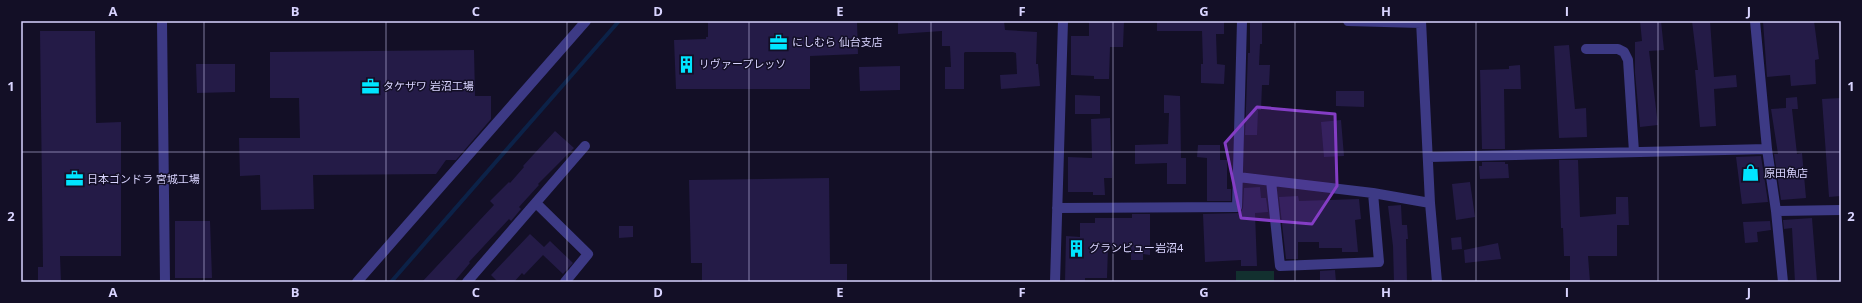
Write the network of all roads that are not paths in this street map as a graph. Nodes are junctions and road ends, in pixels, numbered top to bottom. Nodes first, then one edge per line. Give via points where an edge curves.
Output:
1 (162, 21) edge
2 (586, 21) edge
3 (1063, 21) edge
4 (1242, 21) edge
5 (1348, 21) edge
6 (1755, 21) edge
7 (1421, 22) edge
8 (1586, 49) dead end
9 (585, 146) dead end
10 (1767, 149) junction
11 (1634, 152) junction
12 (1429, 157) junction
13 (1238, 177) junction
14 (1271, 181) junction
15 (1373, 193) junction
16 (536, 203) junction
17 (1430, 203) junction
18 (1057, 208) junction
19 (1841, 210) edge
20 (1776, 211) junction
21 (165, 282) edge
22 (357, 282) edge
23 (467, 282) edge
24 (565, 282) edge
25 (1055, 282) edge
26 (1437, 282) edge
27 (1783, 282) edge

1 - 21 street
2 - 22 street
3 - 18 street
4 - 13 street
5 - 7 street
6 - 10 street
7 - 12 street
8 - 11 street via 1618,50 1624,52 1628,60
9 - 16 street
10 - 11 street
10 - 20 street
11 - 12 street
12 - 17 street
13 - 14 street
13 - 18 street via 1237,207
14 - 15 street
14 - 15 street via 1280,266 1378,262
15 - 17 street
16 - 23 street
16 - 24 street via 588,254
17 - 26 street
18 - 25 street
19 - 20 street
20 - 27 street

